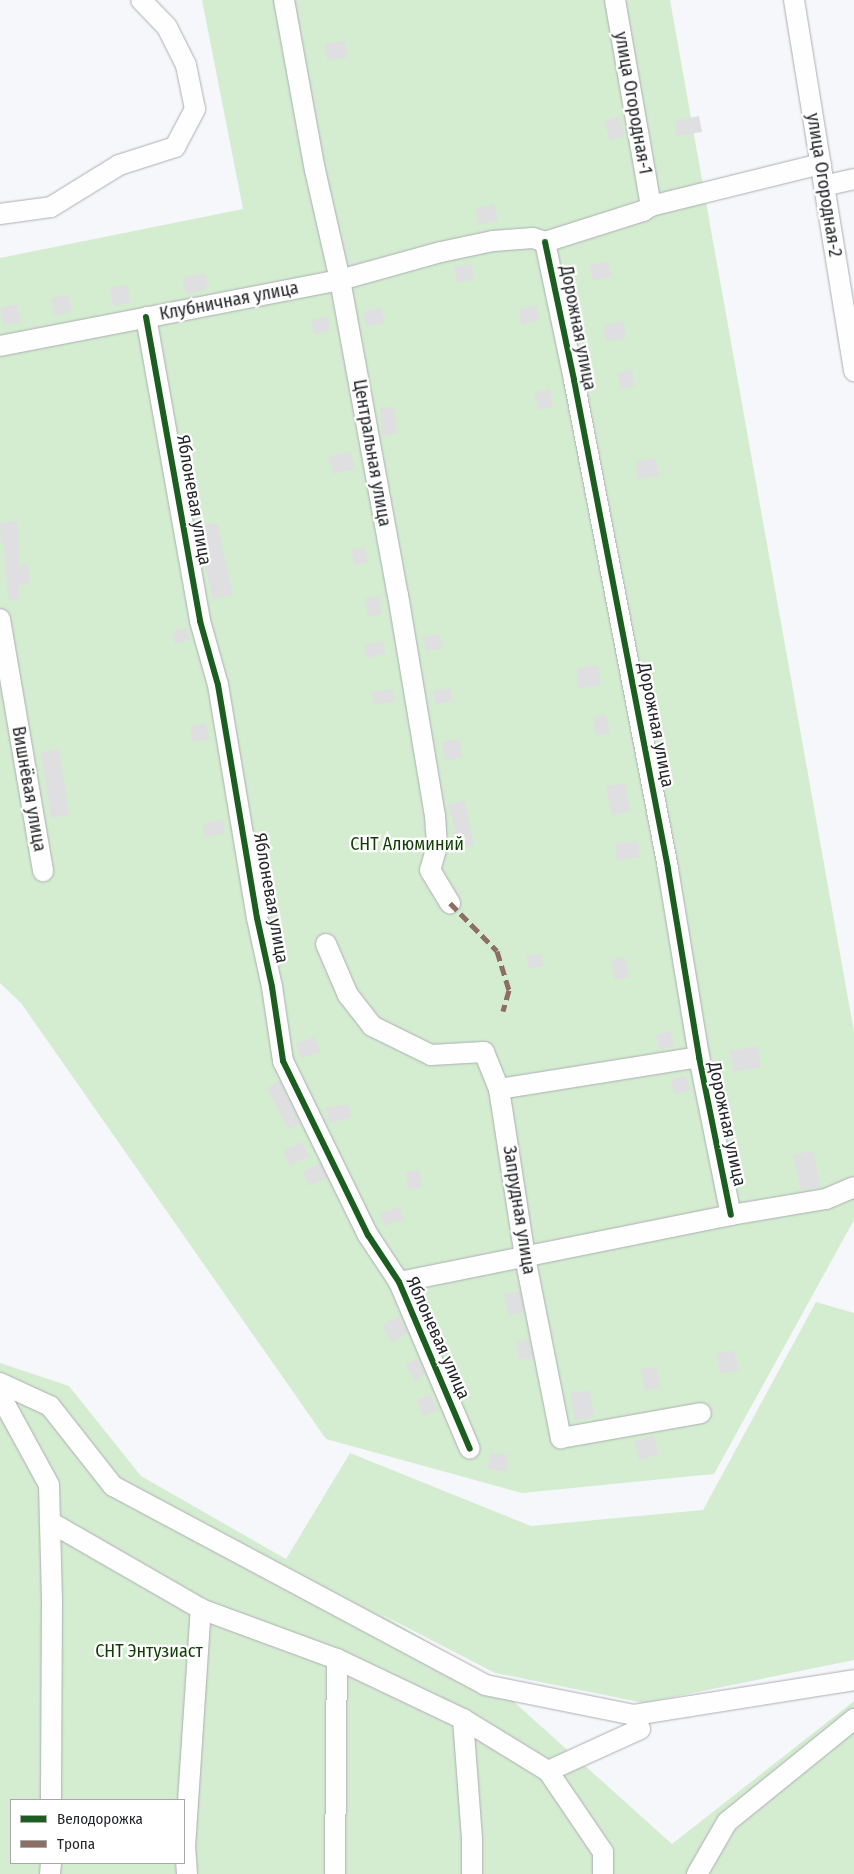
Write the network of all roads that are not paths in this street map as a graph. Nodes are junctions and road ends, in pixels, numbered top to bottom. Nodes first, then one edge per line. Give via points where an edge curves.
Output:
1 (141, 0) edge
2 (284, 0) edge
3 (615, 0) edge
4 (794, 0) edge
5 (821, 164) junction
6 (854, 179) edge
7 (824, 186) junction
8 (651, 206) junction
9 (0, 214) edge
10 (545, 242) junction
11 (340, 280) junction
12 (146, 317) junction
13 (0, 346) edge
14 (854, 371) edge
15 (0, 619) edge
16 (44, 870) dead end
17 (450, 903) dead end
18 (326, 944) dead end
19 (698, 1057) junction
20 (499, 1089) junction
21 (854, 1187) edge
22 (731, 1215) junction
23 (526, 1257) junction
24 (399, 1282) junction
25 (0, 1382) edge
26 (0, 1395) edge
27 (701, 1413) dead end
28 (470, 1449) dead end
29 (50, 1522) junction
30 (201, 1609) junction
31 (337, 1659) junction
32 (854, 1680) edge
33 (634, 1715) junction
34 (463, 1719) junction
35 (854, 1720) edge
36 (548, 1770) junction
37 (51, 1799) edge
38 (187, 1874) edge
39 (335, 1874) edge
40 (472, 1874) edge
41 (603, 1874) edge
42 (697, 1874) edge

1 - 9 street via 167,27 186,65 195,109 175,147 119,165 51,207
2 - 11 street, Центральная улица via 315,170
3 - 8 street, улица Огородная-1
4 - 5 street, улица Огородная-2
5 - 7 street, улица Огородная-2
5 - 8 street
6 - 7 street
7 - 14 street, улица Огородная-2
8 - 10 street
10 - 11 street, Клубничная улица via 533,238 494,241
10 - 19 street, Дорожная улица via 668,868
11 - 12 street, Клубничная улица
11 - 17 street, Центральная улица via 435,816 437,846 430,870
12 - 13 street, Клубничная улица
12 - 24 street, Яблоневая улица via 200,621 221,703 283,1061 368,1235
15 - 16 street, Вишнёвая улица
18 - 20 street, Запрудная улица via 348,995 372,1026 431,1055 484,1052
19 - 20 street
19 - 22 street, Дорожная улица
20 - 23 street, Запрудная улица
21 - 22 street via 826,1199
22 - 23 street
23 - 24 street
23 - 27 street, Запрудная улица via 561,1438
24 - 28 street, Яблоневая улица
25 - 33 street via 50,1406 113,1486 485,1685
26 - 29 street via 49,1485
29 - 30 street
29 - 37 street
30 - 31 street
30 - 38 street via 185,1847
31 - 34 street
31 - 39 street
32 - 33 street
33 - 36 street via 640,1729
34 - 36 street
34 - 40 street
35 - 42 street via 727,1822
36 - 41 street via 603,1852

